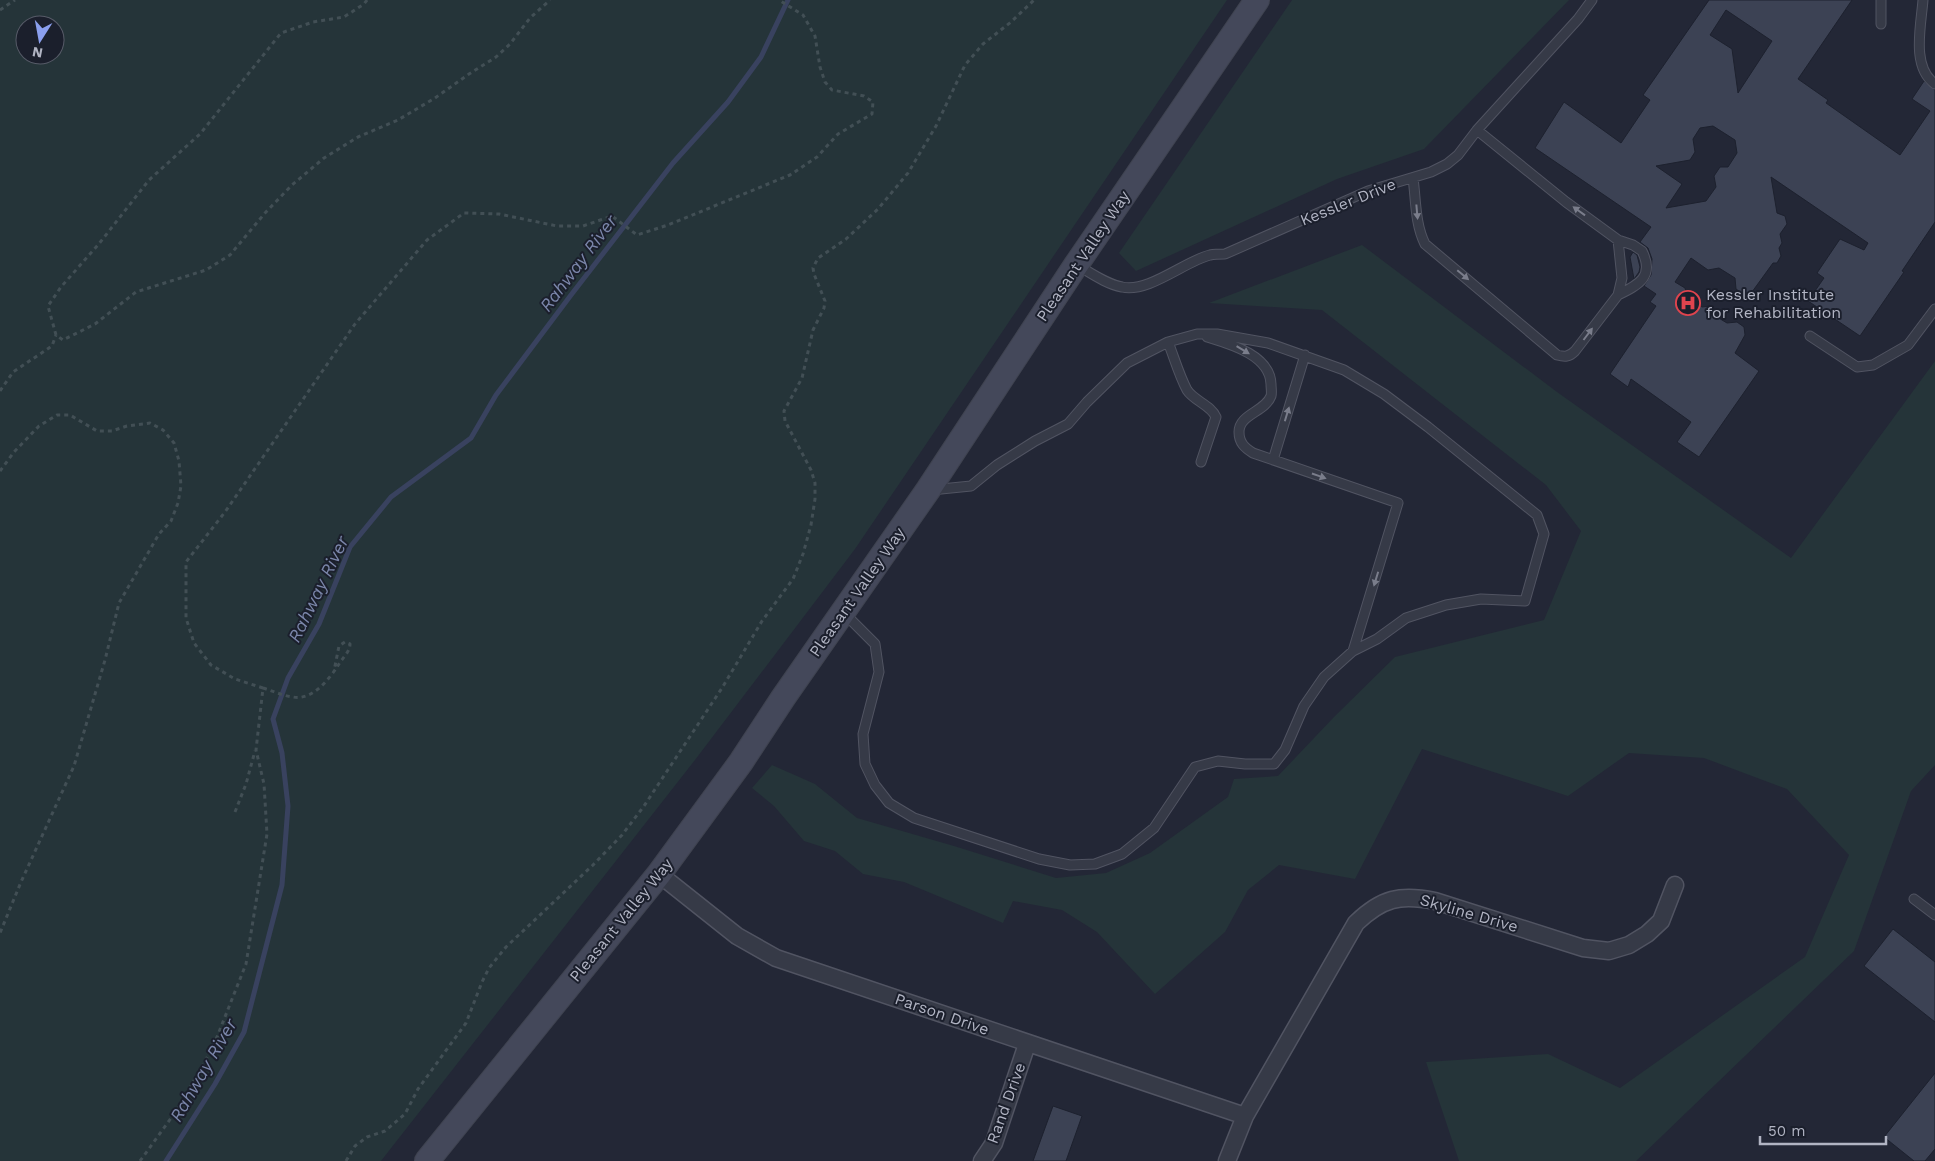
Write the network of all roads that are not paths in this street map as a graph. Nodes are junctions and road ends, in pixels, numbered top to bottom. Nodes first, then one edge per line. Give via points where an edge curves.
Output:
1 (1257, 0) edge
2 (1592, 0) edge
3 (1881, 0) edge
4 (1922, 0) edge
5 (1881, 24) dead end
6 (1935, 84) edge
7 (1477, 130) junction
8 (1413, 178) junction
9 (1618, 240) junction
10 (1076, 264) junction
11 (1618, 295) junction
12 (1935, 309) edge
13 (1197, 334) junction
14 (1810, 336) dead end
15 (1168, 342) junction
16 (1305, 355) junction
17 (1273, 460) junction
18 (1201, 462) dead end
19 (928, 490) junction
20 (843, 612) junction
21 (1354, 651) junction
22 (659, 874) junction
23 (1675, 885) dead end
24 (1914, 899) dead end
25 (1935, 916) edge
26 (1027, 1044) junction
27 (1245, 1116) junction
28 (427, 1161) edge
29 (982, 1161) edge
30 (1228, 1161) edge

1 - 10 main road, Pleasant Valley Way
2 - 7 lane, Kessler Drive
3 - 5 lane
4 - 6 lane via 1919,41 1922,67 1927,78
7 - 8 lane, Kessler Drive via 1447,164
9 -> 7 lane
8 - 10 lane, Kessler Drive via 1368,191 1226,254 1210,255 1136,286 1124,288 1110,283
8 -> 11 lane via 1420,235 1425,244 1558,355 1564,357 1575,352
9 - 11 lane via 1622,278
9 - 11 lane via 1642,251 1646,268 1637,286
10 - 19 main road, Pleasant Valley Way
12 - 14 lane via 1908,345 1873,365 1857,367
13 - 15 lane
13 - 16 lane via 1217,334 1268,343
13 -> 17 lane via 1234,345 1258,359 1271,377 1271,396 1247,417 1239,428 1239,438 1253,453
15 - 18 lane via 1188,391 1216,417
15 - 19 lane via 1127,362 1068,424 1034,441 971,486
17 -> 16 lane
16 - 21 lane via 1344,370 1384,394 1537,515 1544,534 1525,601 1481,599 1446,605 1406,618
17 -> 21 lane via 1398,503
19 - 20 main road, Pleasant Valley Way
20 - 21 lane via 875,644 879,672 863,734 866,764 889,803 914,818 1039,859 1070,865 1096,864 1122,854 1154,828 1195,767 1218,761 1274,764 1285,750 1304,706 1324,677
20 - 22 main road, Pleasant Valley Way via 741,762
22 - 26 street, Parson Drive via 737,936 776,958
22 - 28 main road, Pleasant Valley Way
23 - 27 street, Skyline Drive via 1661,921 1635,941 1609,951 1583,948 1435,901 1414,897 1383,902 1356,923
24 - 25 lane
26 - 27 street, Parson Drive
26 - 29 street, Rand Drive via 994,1143
27 - 30 street, Skyline Drive

